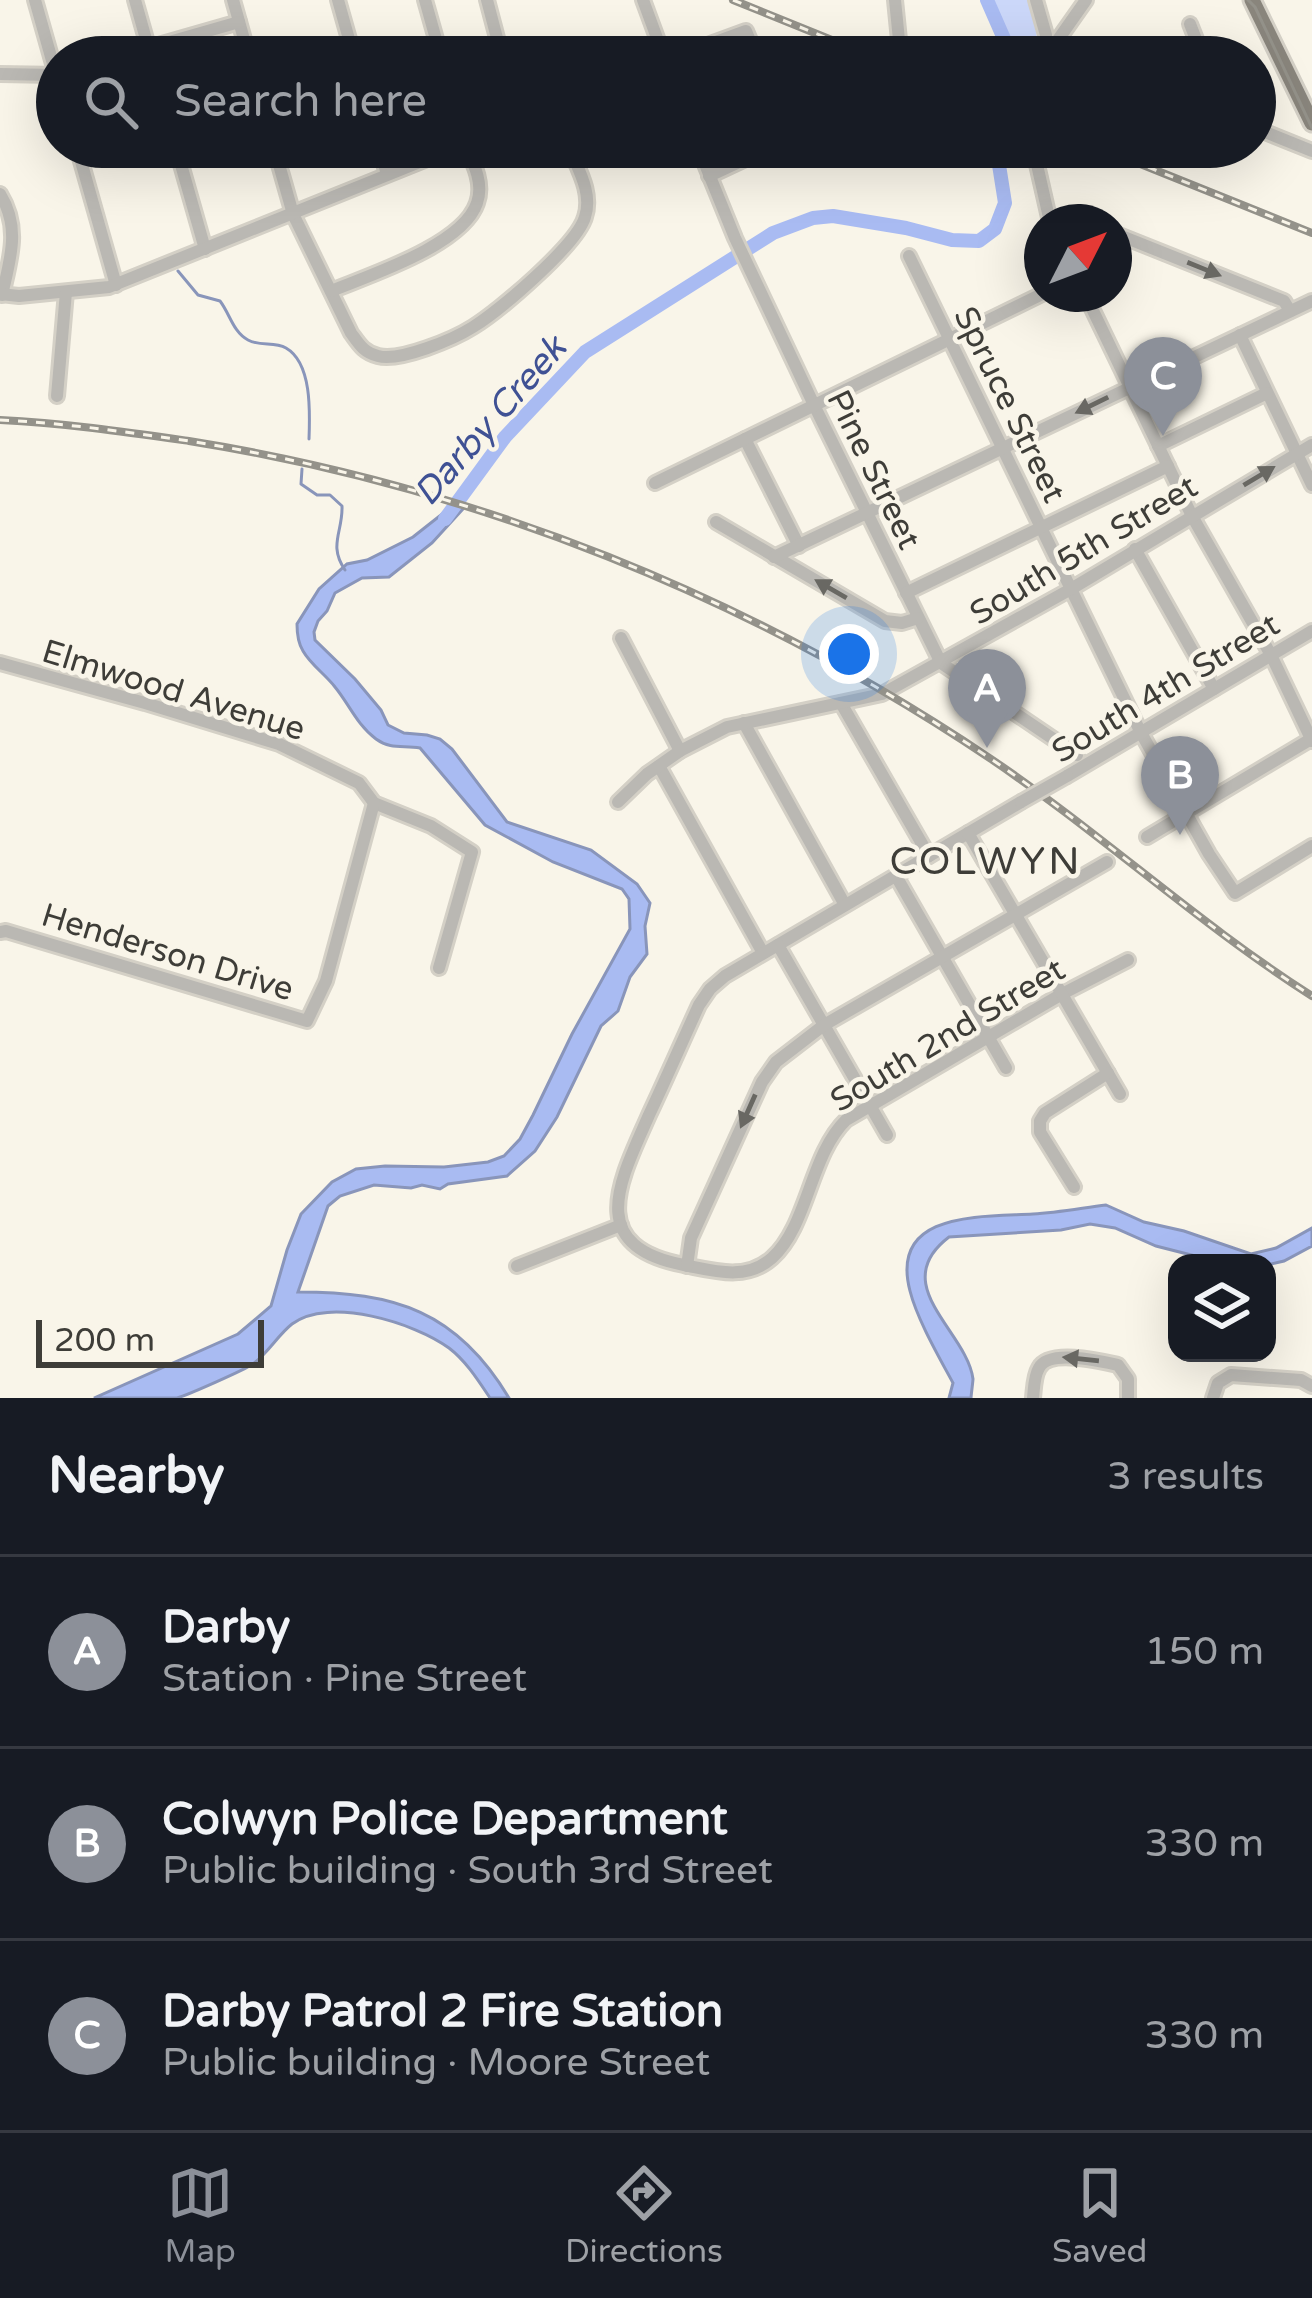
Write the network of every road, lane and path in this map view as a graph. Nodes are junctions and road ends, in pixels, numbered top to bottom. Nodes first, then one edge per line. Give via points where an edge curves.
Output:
1 (35, 0) edge
2 (134, 0) edge
3 (233, 0) edge
4 (338, 0) edge
5 (425, 0) edge
6 (487, 0) edge
7 (643, 0) edge
8 (895, 0) edge
9 (1036, 0) edge
10 (1086, 0) edge
11 (1252, 0) edge
12 (239, 22) junction
13 (1190, 24) dead end
14 (45, 36) edge
15 (144, 36) edge
16 (197, 36) edge
17 (243, 36) edge
18 (348, 36) edge
19 (435, 36) edge
20 (496, 36) edge
21 (656, 36) edge
22 (899, 36) edge
23 (1046, 36) edge
24 (1062, 36) edge
25 (1195, 36) edge
26 (1270, 36) edge
27 (1276, 48) edge
28 (0, 74) edge
29 (36, 75) edge
30 (1311, 119) edge
31 (1276, 136) edge
32 (1312, 151) edge
33 (83, 168) edge
34 (182, 168) edge
35 (280, 168) edge
36 (385, 168) edge
37 (404, 168) edge
38 (473, 168) edge
39 (577, 168) edge
40 (706, 168) edge
41 (726, 168) edge
42 (1038, 168) edge
43 (387, 174) junction
44 (709, 176) junction
45 (0, 194) edge
46 (1046, 204) edge
47 (293, 214) junction
48 (1132, 240) edge
49 (205, 249) junction
50 (909, 256) dead end
51 (116, 285) junction
52 (331, 290) junction
53 (66, 292) junction
54 (1, 295) edge
55 (1312, 301) edge
56 (1024, 303) edge
57 (1290, 311) junction
58 (1094, 312) edge
59 (1240, 335) junction
60 (950, 339) junction
61 (1130, 387) junction
62 (1268, 392) junction
63 (57, 396) dead end
64 (814, 405) junction
65 (745, 439) junction
66 (1312, 445) edge
67 (1158, 446) junction
68 (1000, 449) junction
69 (1297, 453) junction
70 (1168, 466) junction
71 (655, 483) dead end
72 (1312, 484) edge
73 (868, 514) junction
74 (1192, 516) junction
75 (716, 522) dead end
76 (1041, 528) junction
77 (799, 546) junction
78 (1136, 550) junction
79 (774, 557) junction
80 (1071, 589) junction
81 (906, 593) junction
82 (918, 618) junction
83 (1312, 631) edge
84 (621, 638) dead end
85 (1271, 655) junction
86 (0, 663) edge
87 (941, 663) junction
88 (1214, 689) junction
89 (1312, 698) edge
90 (841, 703) junction
91 (1295, 706) junction
92 (744, 723) junction
93 (1140, 731) junction
94 (1312, 740) edge
95 (680, 752) junction
96 (1077, 754) dead end
97 (658, 766) junction
98 (618, 802) dead end
99 (374, 803) junction
100 (1187, 814) junction
101 (968, 833) junction
102 (1147, 837) dead end
103 (1312, 846) edge
104 (929, 856) junction
105 (1107, 862) dead end
106 (896, 876) junction
107 (845, 905) junction
108 (1015, 913) junction
109 (0, 932) edge
110 (778, 944) junction
111 (763, 953) junction
112 (942, 957) junction
113 (1128, 960) dead end
114 (439, 968) dead end
115 (1062, 994) junction
116 (824, 1025) junction
117 (988, 1038) junction
118 (1006, 1068) dead end
119 (1108, 1073) junction
120 (1120, 1094) dead end
121 (870, 1106) junction
122 (887, 1135) dead end
123 (1074, 1187) dead end
124 (621, 1225) junction
125 (517, 1266) dead end
126 (687, 1266) junction
127 (1312, 1386) edge
128 (1033, 1398) edge
129 (1128, 1398) edge
130 (1214, 1398) edge

1 - 14 street
2 - 15 street
3 - 12 street
4 - 18 street
5 - 19 street
6 - 20 street
7 - 21 street
8 - 22 street
9 - 23 street
10 - 24 street
11 - 26 main road
12 - 16 street
12 - 17 street
13 - 25 street
27 - 30 main road
28 - 29 street
31 - 32 street
33 - 51 street
34 - 49 street
35 - 47 street
36 - 43 street
37 - 43 street
38 - 52 street via 480,191 468,219 423,252
39 - 52 street via 588,203 580,229 472,328 382,358 363,350
40 - 44 street, Pine Street
41 - 44 street
42 - 46 street
43 - 47 street
44 - 64 street, Pine Street
45 - 54 street via 13,232
47 - 49 street
47 - 52 street
48 -> 57 street via 1284,301
49 - 51 street
50 - 60 street, Spruce Street
51 - 53 street
53 - 54 street
53 - 63 street
55 - 57 street
56 - 60 street
57 - 59 street
58 - 61 street
59 - 61 street
59 - 62 street
60 - 64 street
60 - 68 street, Spruce Street
61 - 67 street
61 -> 68 street
62 - 67 street
62 - 69 street
64 - 65 street
64 - 73 street, Pine Street
65 - 71 street
65 - 77 street
66 - 69 street, South 5th Street
67 - 70 street
68 - 73 street
68 - 76 street, Spruce Street
69 - 72 street
74 -> 69 street, South 5th Street
70 - 74 street
70 - 76 street
73 - 77 street
73 - 81 street, Pine Street
74 - 78 street, South 5th Street
74 - 85 street
75 - 79 street
76 - 80 street, Spruce Street
76 - 81 street
77 - 79 street
78 - 80 street, South 5th Street
78 - 88 street
82 -> 79 street via 888,622
80 - 87 street, South 5th Street
80 - 93 street, Spruce Street
81 - 82 street, Pine Street
82 - 87 street, Pine Street
83 - 85 street, South 4th Street
84 - 95 street
85 - 88 street, South 4th Street
85 - 91 street
86 - 99 street, Elmwood Avenue via 279,745 359,783
87 - 90 street, South 5th Street via 882,694
87 - 96 street, Pine Street
88 - 93 street, South 4th Street
89 - 91 street
90 - 92 street, South 5th Street
90 - 104 street
91 - 94 street
92 - 95 street, South 5th Street
92 - 107 street
93 - 100 street, Spruce Street
93 - 101 street, South 4th Street, bridge
94 - 100 street
95 - 97 street, South 5th Street
97 - 98 street, South 5th Street
97 - 111 street
99 - 109 street, Henderson Drive via 326,981 307,1021
99 - 114 street, Elmwood Avenue via 472,852
100 - 102 street
100 - 103 street, Spruce Street via 1234,892
101 - 104 street, South 4th Street
101 - 108 street
104 - 106 street, South 4th Street
105 - 108 street
106 - 107 street, South 4th Street
106 - 112 street
107 - 110 street, South 4th Street
108 - 112 street
108 - 115 street
110 - 111 street, South 4th Street
110 - 116 street
111 - 124 street, South 4th Street via 718,981 699,1005 621,1179
112 - 116 street
112 - 117 street
113 - 115 street, South 2nd Street
115 - 117 street, South 2nd Street
115 - 119 street
116 - 121 street
116 -> 126 street via 762,1082 691,1238
117 - 118 street
117 - 121 street, South 2nd Street
119 - 120 street
119 - 123 street via 1040,1121
121 - 122 street
121 - 126 street, South 2nd Street via 833,1136 770,1260 748,1272
124 - 125 street
124 - 126 street via 649,1256
127 - 130 street via 1231,1375
129 -> 128 street via 1121,1367 1060,1357 1041,1364

